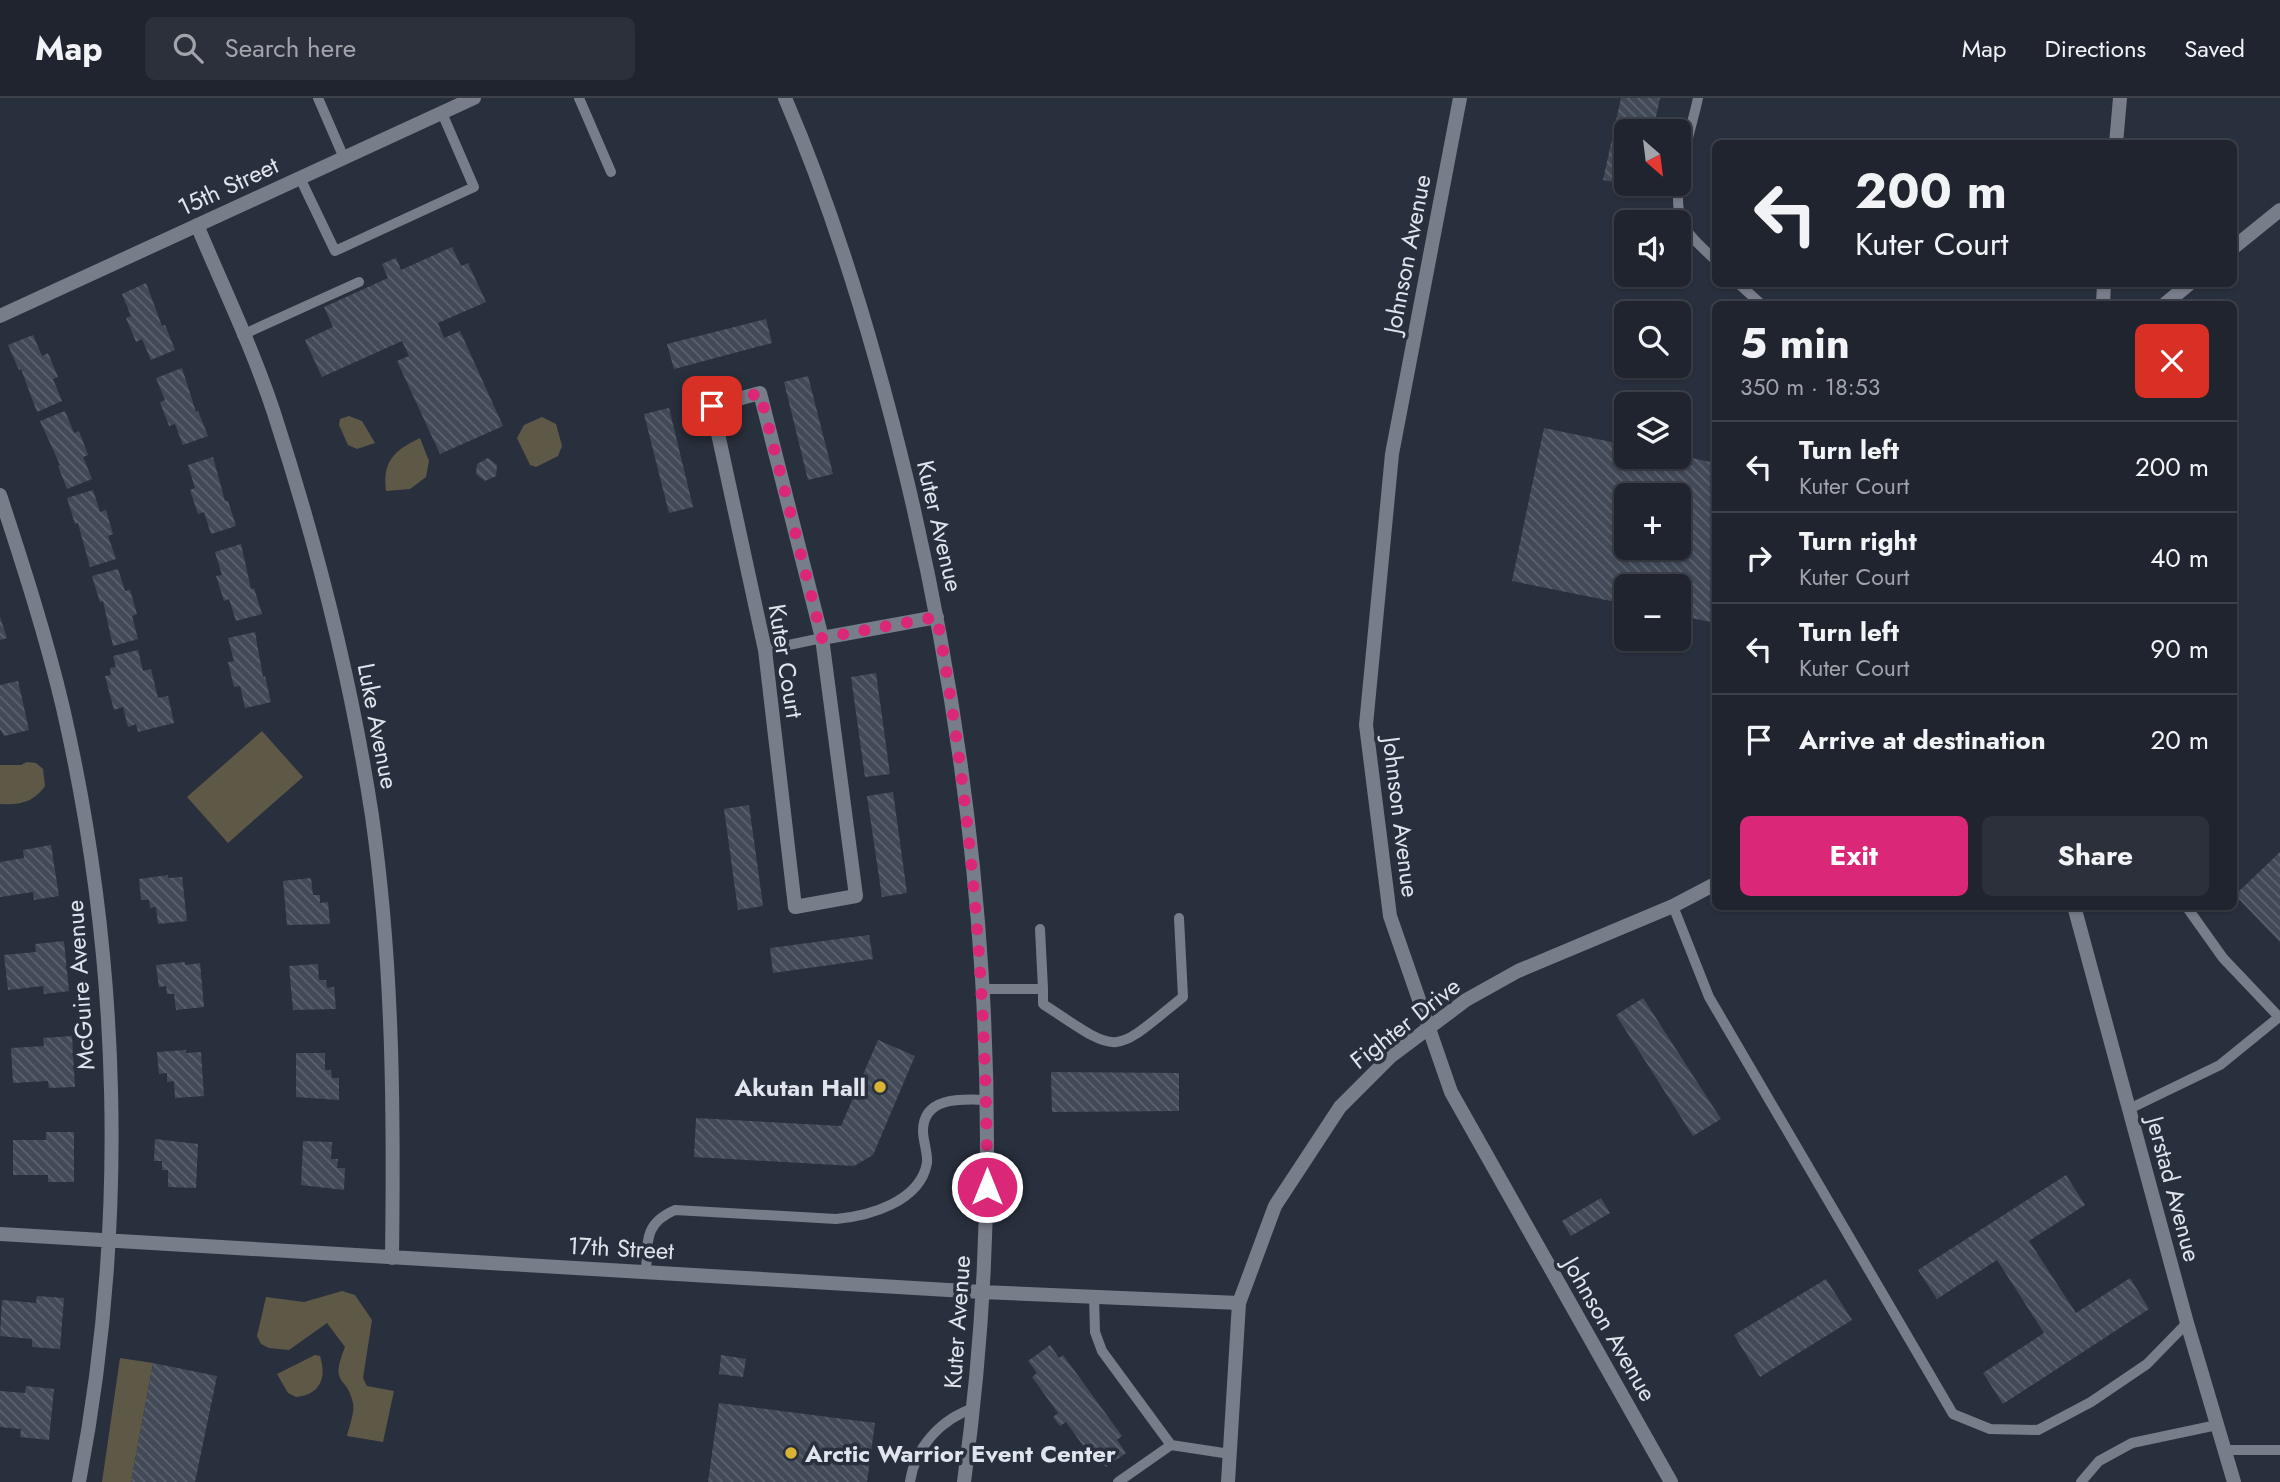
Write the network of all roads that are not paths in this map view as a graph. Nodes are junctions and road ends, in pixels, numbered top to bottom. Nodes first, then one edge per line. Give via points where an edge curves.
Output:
1 (318, 98) edge
2 (474, 98) edge
3 (579, 98) edge
4 (785, 98) edge
5 (1460, 98) edge
6 (1698, 98) edge
7 (2120, 98) edge
8 (442, 113) junction
9 (2116, 140) edge
10 (344, 158) junction
11 (611, 173) dead end
12 (300, 178) junction
13 (2280, 210) edge
14 (197, 225) junction
15 (2237, 245) edge
16 (1712, 257) edge
17 (359, 282) dead end
18 (1743, 287) edge
19 (2185, 287) edge
20 (1758, 301) edge
21 (2169, 301) edge
22 (0, 316) edge
23 (242, 335) junction
24 (0, 495) edge
25 (937, 617) junction
26 (822, 638) junction
27 (765, 650) junction
28 (1712, 886) edge
29 (1673, 906) junction
30 (2075, 910) edge
31 (2189, 910) edge
32 (1179, 918) dead end
33 (1040, 929) dead end
34 (983, 989) junction
35 (1043, 989) junction
36 (1430, 1025) junction
37 (987, 1100) junction
38 (2129, 1109) junction
39 (0, 1234) edge
40 (110, 1243) junction
41 (392, 1258) junction
42 (646, 1272) junction
43 (982, 1292) junction
44 (1094, 1296) junction
45 (1239, 1303) junction
46 (2187, 1323) junction
47 (974, 1408) junction
48 (2217, 1425) junction
49 (1171, 1445) junction
50 (2224, 1450) junction
51 (2280, 1450) edge
52 (1230, 1454) junction
53 (79, 1482) edge
54 (910, 1482) edge
55 (964, 1482) edge
56 (1118, 1482) edge
57 (1228, 1482) edge
58 (1671, 1482) edge
59 (2081, 1482) edge
60 (2234, 1482) edge

1 - 10 lane
2 - 8 street, 15th Street
3 - 11 lane
4 - 25 street, Kuter Avenue via 843,254 880,373
5 - 36 street, Johnson Avenue via 1392,454 1366,725 1390,916
6 - 16 lane via 1676,197 1682,222
7 - 9 street
8 - 10 street, 15th Street
8 - 12 lane via 474,187 438,204 335,251
10 - 12 street, 15th Street
12 - 14 street, 15th Street
13 - 15 street
14 - 22 street, 15th Street
14 - 23 street, Luke Avenue
17 - 23 lane
18 - 20 lane
19 - 21 street
23 - 41 street, Luke Avenue via 273,409 316,550 353,709 372,817 391,1018
24 - 40 street, McGuire Avenue via 63,709 91,850 108,989
25 - 26 street, Kuter Court
25 - 34 street, Kuter Avenue via 968,822
26 - 27 lane
26 - 27 street, Kuter Court via 760,393 712,406
26 - 27 street, Kuter Court via 856,896 795,907
28 - 29 street, Fighter Drive
29 - 36 street, Fighter Drive via 1518,971
29 - 46 lane via 1709,997 1953,1414 1990,1429 2038,1430 2091,1402 2147,1364
30 - 38 street, Jerstad Avenue
31 - 38 lane via 2223,958 2279,1017 2220,1065
32 - 35 lane via 1183,997 1130,1040 1115,1044 1096,1039 1043,1004
33 - 35 lane
34 - 35 lane
34 - 37 street, Kuter Avenue
36 - 45 street, Fighter Drive via 1340,1107 1305,1157 1275,1206
36 - 58 street, Johnson Avenue via 1451,1092
37 - 42 lane via 946,1101 933,1107 923,1130 927,1162 919,1182 902,1198 857,1217 836,1219 675,1210 652,1226
37 - 43 street, Kuter Avenue
38 - 46 street, Jerstad Avenue
39 - 40 street, 17th Street
40 - 41 street, 17th Street
40 - 53 street, McGuire Avenue
41 - 42 street, 17th Street
42 - 43 street, 17th Street
43 - 44 street, 17th Street
43 - 47 street, Kuter Avenue
44 - 45 street, 17th Street
44 - 49 lane via 1095,1332 1102,1351
45 - 52 street, Fighter Drive
46 - 48 street, Jerstad Avenue
47 - 54 lane via 944,1424 927,1441 912,1466
47 - 55 street, Kuter Avenue
48 - 50 street, Jerstad Avenue
48 - 59 lane via 2132,1443 2099,1461
49 - 52 lane
49 - 56 lane
50 - 51 lane
50 - 60 street, Jerstad Avenue
52 - 57 street, Fighter Drive

